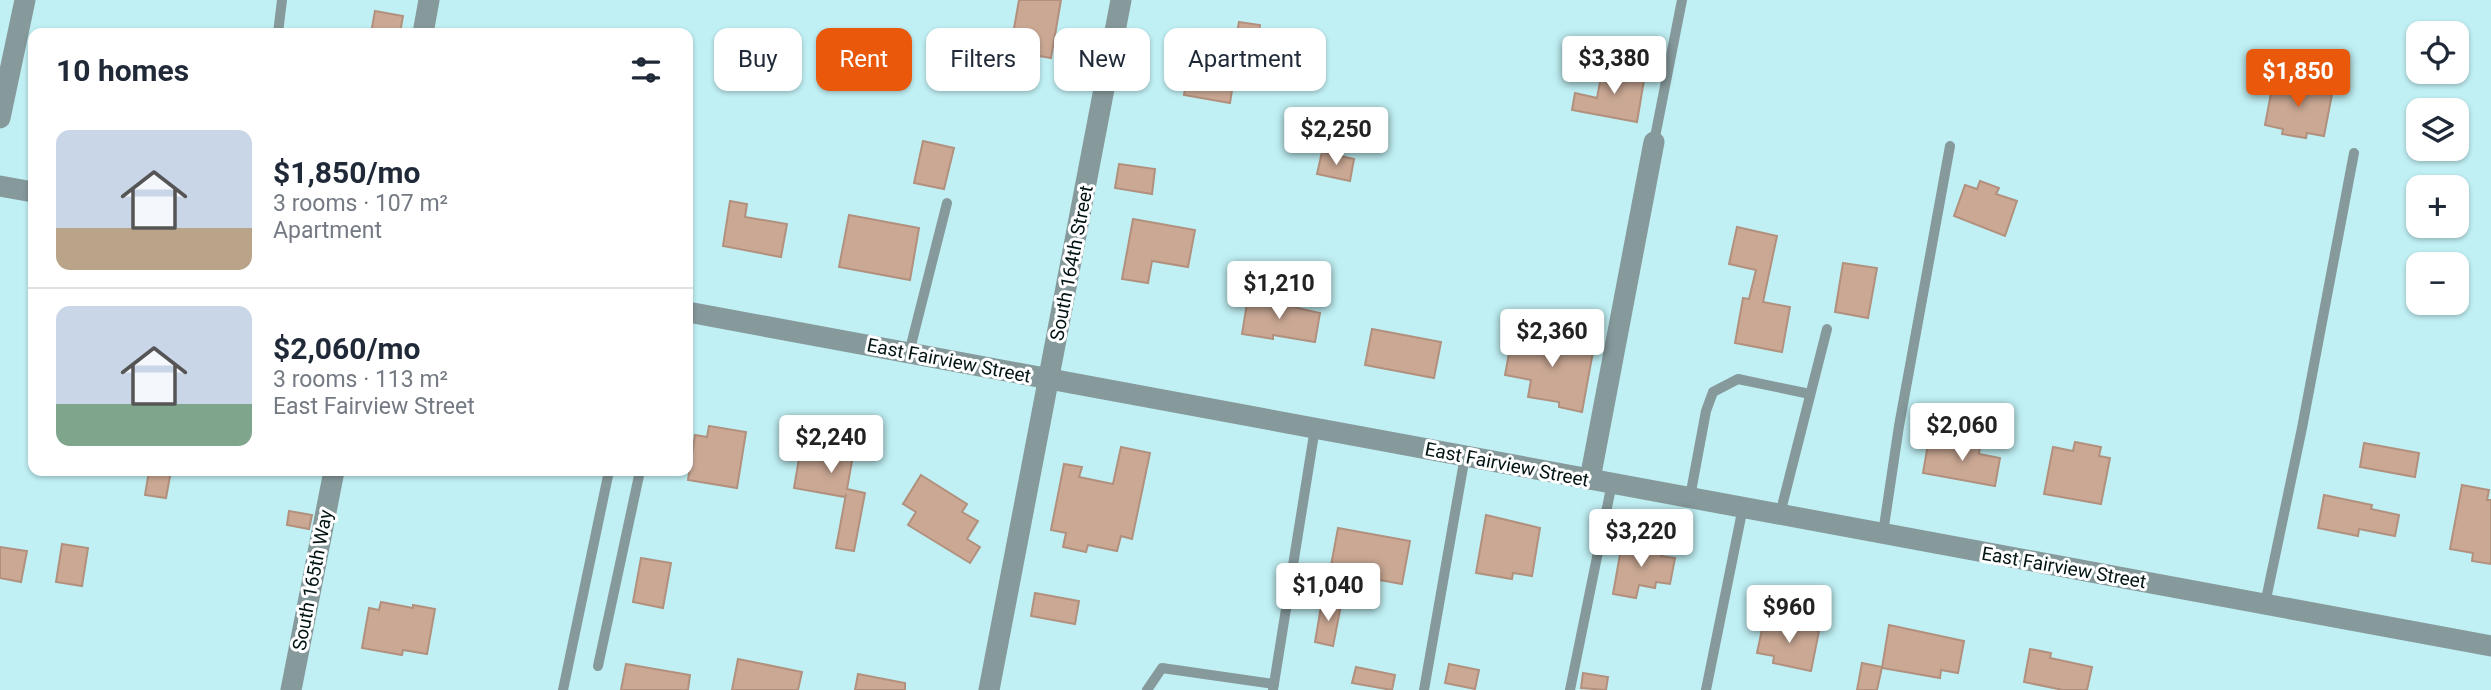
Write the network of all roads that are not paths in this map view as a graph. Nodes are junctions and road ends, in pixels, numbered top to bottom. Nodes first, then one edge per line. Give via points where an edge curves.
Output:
1 (25, 0) edge
2 (282, 0) edge
3 (429, 0) edge
4 (1121, 0) edge
5 (1682, 0) edge
6 (279, 28) edge
7 (424, 28) edge
8 (0, 118) edge
9 (1654, 142) joint
10 (1950, 146) dead end
11 (2354, 153) dead end
12 (0, 186) edge
13 (28, 191) edge
14 (947, 203) dead end
15 (693, 313) edge
16 (1827, 329) dead end
17 (909, 353) junction
18 (1049, 379) junction
19 (1810, 394) junction
20 (1315, 428) junction
21 (1465, 456) junction
22 (333, 476) edge
23 (608, 476) edge
24 (639, 476) edge
25 (1590, 479) junction
26 (1612, 483) junction
27 (1690, 497) junction
28 (1743, 507) junction
29 (1780, 514) junction
30 (1883, 533) junction
31 (2265, 604) junction
32 (2491, 646) edge
33 (598, 666) dead end
34 (1273, 687) edge
35 (291, 690) edge
36 (563, 690) edge
37 (989, 690) edge
38 (1147, 690) edge
39 (1424, 690) edge
40 (1570, 690) edge
41 (1706, 690) edge

1 - 8 street
2 - 6 lane
3 - 7 street
4 - 18 street, South 164th Street
5 - 9 lane
9 - 25 street
10 - 30 lane
11 - 31 lane
12 - 13 street
14 - 17 lane
15 - 17 street, East Fairview Street
16 - 19 lane
17 - 18 street, East Fairview Street
18 - 20 street, East Fairview Street
18 - 37 street, South 164th Street
19 - 27 lane via 1738,379 1713,392
19 - 29 lane
20 - 21 street, East Fairview Street
20 - 34 lane
21 - 25 street, East Fairview Street
21 - 39 lane
22 - 35 street, South 165th Way
23 - 36 lane
24 - 33 lane
25 - 26 street, East Fairview Street
26 - 27 street, East Fairview Street
26 - 40 lane
27 - 28 street, East Fairview Street
28 - 29 street, East Fairview Street
28 - 41 lane
29 - 30 street, East Fairview Street
30 - 31 street, East Fairview Street
31 - 32 street, East Fairview Street
34 - 38 lane via 1162,668

